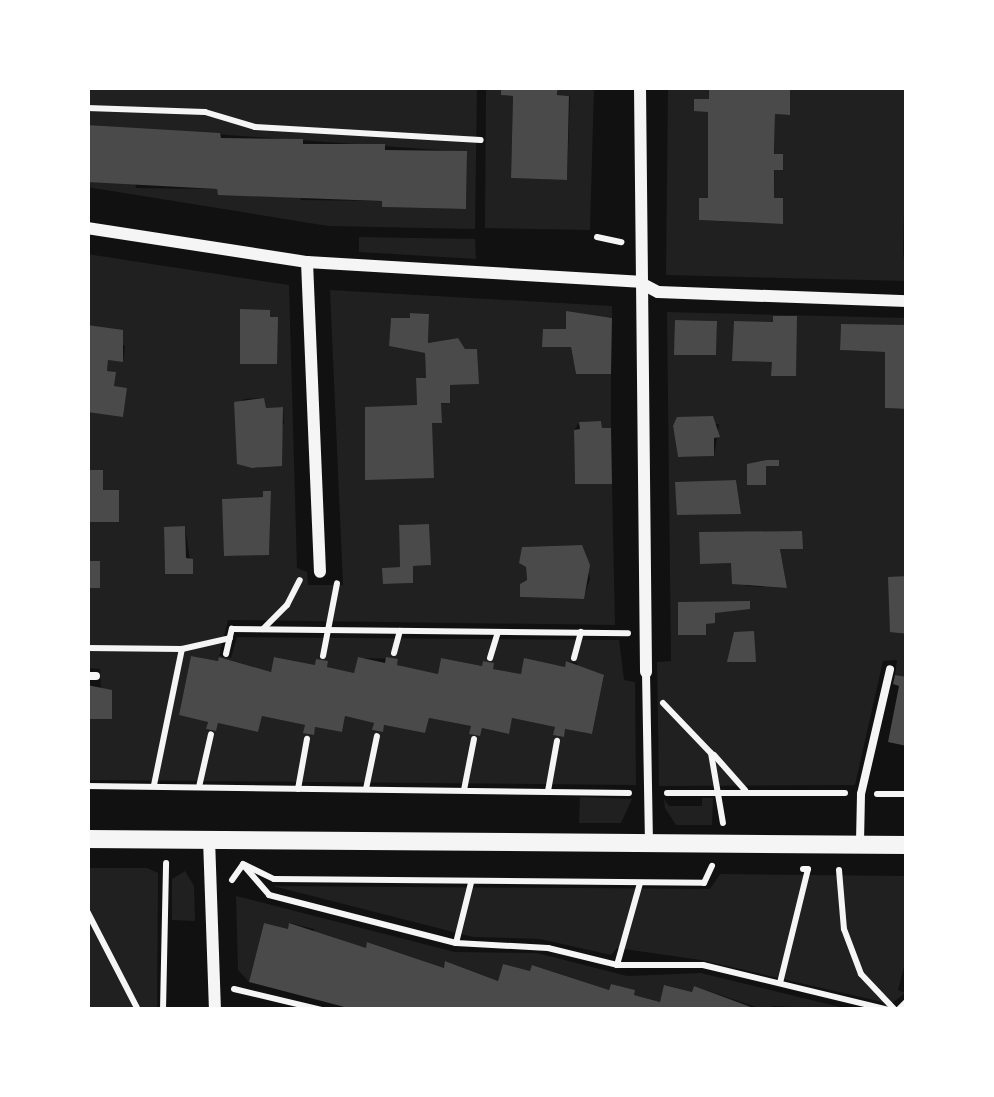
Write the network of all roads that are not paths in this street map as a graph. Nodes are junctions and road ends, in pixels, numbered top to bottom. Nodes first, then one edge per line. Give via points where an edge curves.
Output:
1 (640, 87) edge
2 (87, 227) edge
3 (307, 262) junction
4 (639, 282) junction
5 (907, 301) edge
6 (320, 572) dead end
7 (890, 669) dead end
8 (646, 672) joint
9 (87, 838) edge
10 (209, 839) junction
11 (649, 842) junction
12 (860, 844) junction
13 (907, 844) edge
14 (215, 1010) edge

1 - 4 street
2 - 3 street
3 - 4 street
3 - 6 street
4 - 5 street via 658,292
4 - 8 street
7 - 12 lane via 861,794
8 - 11 lane
9 - 10 street
10 - 11 street
10 - 14 street
11 - 12 street
12 - 13 street

